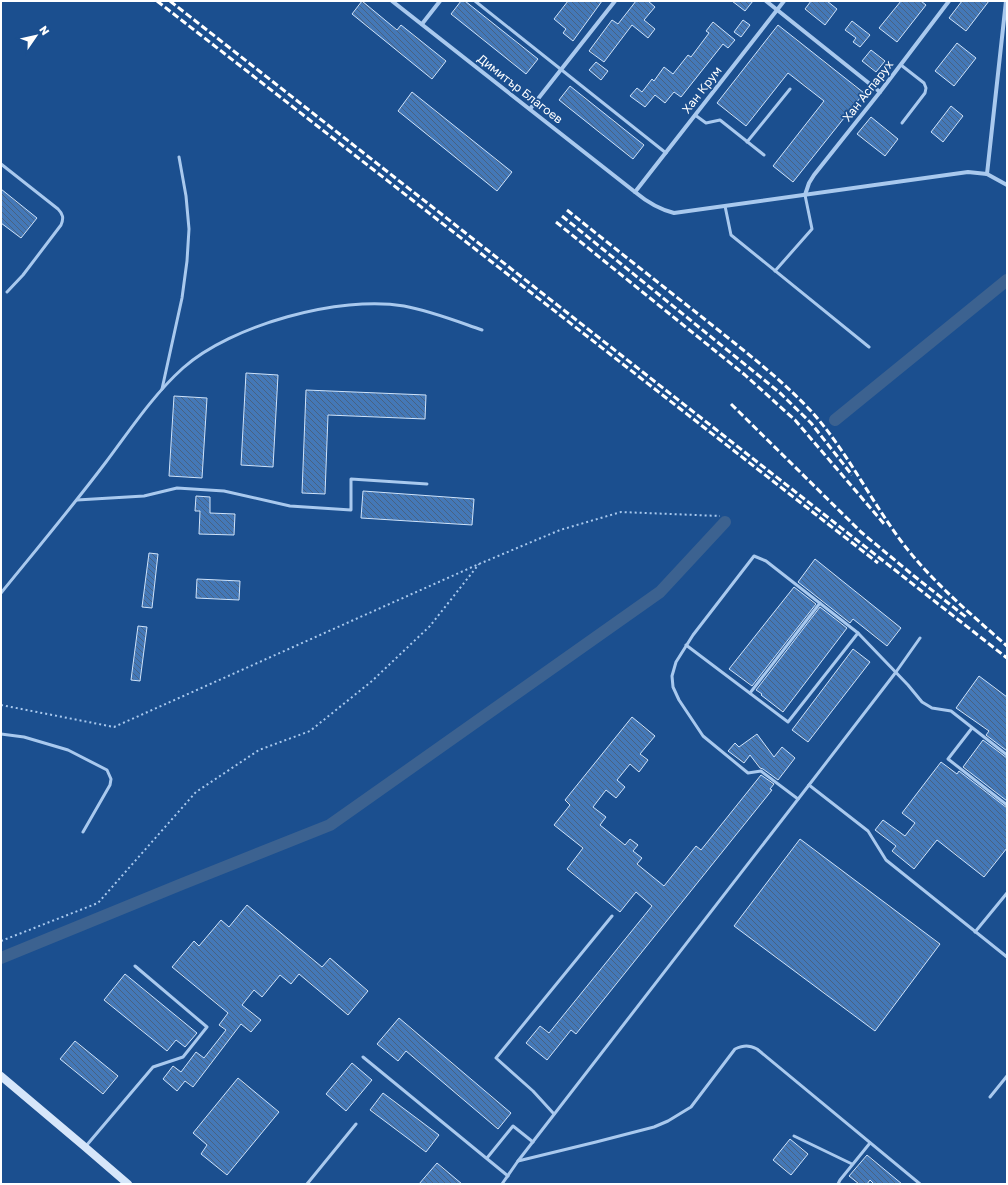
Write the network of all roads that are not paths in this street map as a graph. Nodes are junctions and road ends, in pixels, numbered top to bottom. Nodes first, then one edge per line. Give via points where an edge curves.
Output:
1 (392, 1) edge
2 (440, 1) edge
3 (475, 1) edge
4 (615, 1) edge
5 (766, 1) edge
6 (784, 1) edge
7 (950, 1) edge
8 (1006, 1) edge
9 (777, 10) junction
10 (422, 24) junction
11 (901, 65) junction
12 (562, 69) junction
13 (790, 89) dead end
14 (880, 92) junction
15 (530, 110) junction
16 (695, 115) junction
17 (902, 123) dead end
18 (747, 142) junction
19 (666, 153) junction
20 (764, 155) dead end
21 (179, 157) dead end
22 (1, 164) edge
23 (987, 174) junction
24 (1007, 185) edge
25 (635, 192) junction
26 (804, 195) junction
27 (725, 206) junction
28 (776, 271) junction
29 (7, 292) dead end
30 (482, 330) dead end
31 (869, 346) dead end
32 (162, 389) junction
33 (427, 484) dead end
34 (77, 500) junction
35 (1, 593) edge
36 (820, 603) junction
37 (858, 633) junction
38 (920, 638) dead end
39 (686, 644) junction
40 (896, 672) junction
41 (750, 693) junction
42 (972, 728) junction
43 (1, 734) edge
44 (1007, 755) edge
45 (808, 786) junction
46 (798, 799) junction
47 (1007, 805) edge
48 (83, 832) dead end
49 (1007, 893) edge
50 (612, 916) dead end
51 (975, 932) junction
52 (1007, 957) edge
53 (135, 966) dead end
54 (363, 1056) dead end
55 (1, 1076) edge
56 (1007, 1076) edge
57 (990, 1098) dead end
58 (554, 1114) junction
59 (356, 1124) dead end
60 (794, 1136) dead end
61 (533, 1142) junction
62 (870, 1142) junction
63 (86, 1147) junction
64 (486, 1158) junction
65 (518, 1161) junction
66 (852, 1164) junction
67 (508, 1176) junction
68 (128, 1184) edge
69 (307, 1184) edge
70 (502, 1184) edge
71 (838, 1184) edge
72 (920, 1184) edge

1 - 10 street, Димитър Благоев
2 - 10 street
3 - 12 lane
4 - 12 street
5 - 9 street
6 - 9 street, Хан Крум
7 - 11 street, Хан Аспарух
8 - 23 street
9 - 14 street
9 - 16 street, Хан Крум
10 - 15 street, Димитър Благоев
11 - 14 street, Хан Аспарух
11 - 17 lane via 924,83 926,88 925,94
12 - 15 street
12 - 19 lane
13 - 18 lane
14 - 26 street, Хан Аспарух via 814,175
15 - 25 street, Димитър Благоев
16 - 18 lane via 706,124 720,120
16 - 19 street, Хан Крум
18 - 20 lane
19 - 25 street, Хан Крум
21 - 32 lane via 186,196 187,261 182,298
22 - 29 lane via 58,209 64,219 23,275
23 - 24 street
23 - 26 street, Димитър Благоев via 968,172
25 - 27 street, Димитър Благоев via 662,210 674,213
26 - 27 street, Димитър Благоев
26 - 28 lane via 812,229
27 - 28 lane via 731,235
28 - 31 lane
30 - 32 lane via 441,315 403,306 335,306 272,321 233,335 184,367
32 - 34 lane
33 - 34 lane via 351,479 351,510 290,506 224,491 177,488 144,496
34 - 35 lane
36 - 37 lane
36 - 39 lane via 766,561 754,556
36 - 41 lane
37 - 40 lane
37 - 41 lane via 788,722
38 - 40 lane
39 - 41 lane
39 - 46 lane via 676,662 672,676 673,688 703,736 748,773 762,771
40 - 42 lane via 922,702 932,708 951,711
40 - 45 lane
42 - 44 lane
42 - 47 lane via 948,759
43 - 48 lane via 24,737 68,750 107,770 111,779 110,785
45 - 46 lane
45 - 51 lane via 868,830 886,860
46 - 58 lane
49 - 51 lane
50 - 58 lane via 496,1058
51 - 52 lane
53 - 63 lane via 207,1027 182,1058 153,1067
54 - 64 lane
55 - 63 main road
56 - 57 lane
58 - 61 lane
59 - 69 lane
60 - 66 lane
61 - 64 lane via 513,1126
61 - 65 lane
62 - 65 lane via 757,1049 741,1046 735,1049 691,1107 668,1121 654,1127
62 - 66 lane
62 - 72 lane
63 - 68 main road
64 - 67 lane
65 - 67 lane
66 - 71 lane
67 - 70 lane

